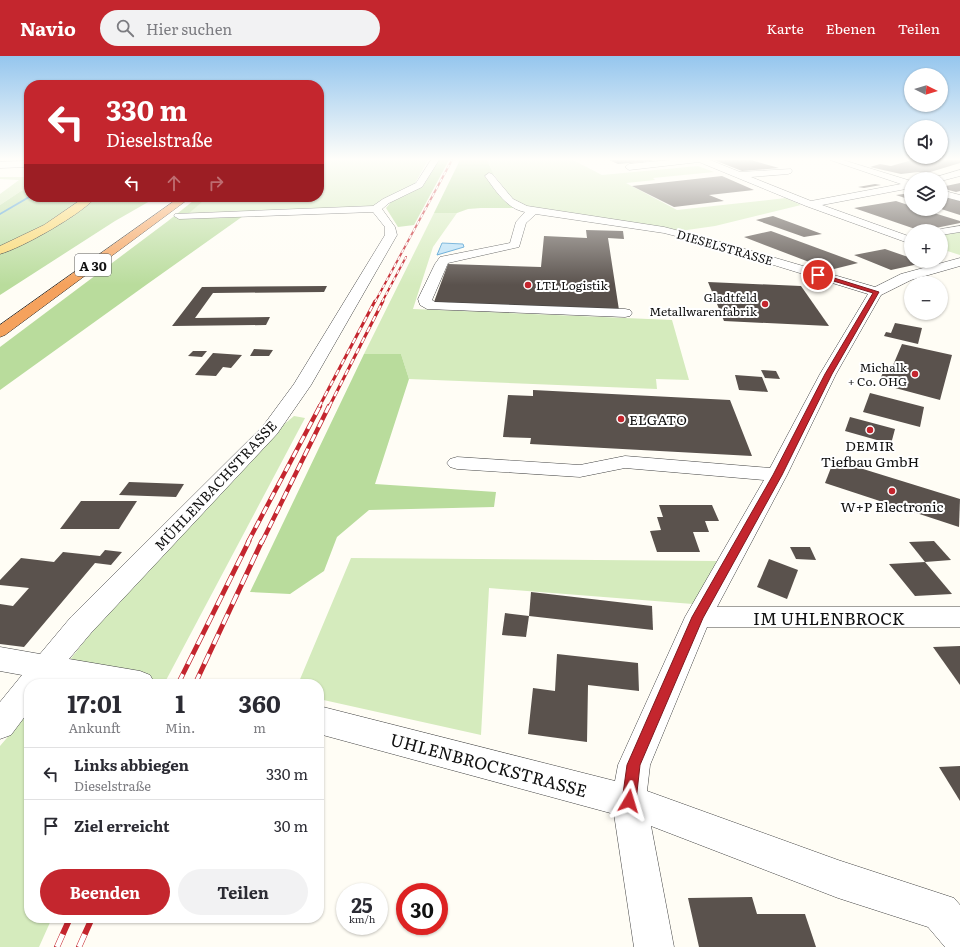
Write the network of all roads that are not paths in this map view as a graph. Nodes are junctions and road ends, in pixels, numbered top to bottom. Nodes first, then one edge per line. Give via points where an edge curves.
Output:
1 (85, 202) edge
2 (163, 202) edge
3 (179, 202) edge
4 (385, 202) edge
5 (511, 202) edge
6 (804, 202) edge
7 (822, 202) edge
8 (810, 204) junction
9 (376, 209) junction
10 (529, 215) junction
11 (179, 216) dead end
12 (960, 229) edge
13 (948, 231) edge
14 (901, 232) edge
15 (0, 250) edge
16 (948, 254) edge
17 (960, 259) edge
18 (960, 262) edge
19 (876, 292) junction
20 (24, 300) dead end
21 (625, 313) dead end
22 (0, 332) edge
23 (457, 463) dead end
24 (777, 475) junction
25 (698, 617) junction
26 (960, 617) edge
27 (0, 659) edge
28 (33, 679) edge
29 (36, 679) edge
30 (24, 694) edge
31 (324, 721) edge
32 (0, 725) edge
33 (629, 801) junction
34 (960, 934) edge
35 (654, 947) edge

1 - 15 main road via 50,226
2 - 20 highway, A 30
3 - 22 highway, A 30
4 - 9 street
5 - 10 street, DIESELSTRASSE
6 - 8 street
7 - 8 street
8 - 14 street via 847,218 860,216
9 - 11 street
9 - 29 street, MÜHLENBACHSTRASSE via 390,227 391,235 302,385 270,430 81,625
10 - 19 street, DIESELSTRASSE via 664,230
10 - 21 street via 521,222 515,245 444,260 425,302 432,306
12 - 13 street
16 - 17 street
18 - 19 street via 906,276
19 - 24 street via 828,374
23 - 24 street via 580,471 626,462
24 - 25 street
25 - 26 street, IM UHLENBROCK
25 - 33 street via 634,765
27 - 28 street
30 - 32 street, MÜHLENBACHSTRASSE
31 - 33 street, UHLENBROCKSTRASSE
33 - 34 street, UHLENBROCKSTRASSE via 838,879 940,912
33 - 35 street

